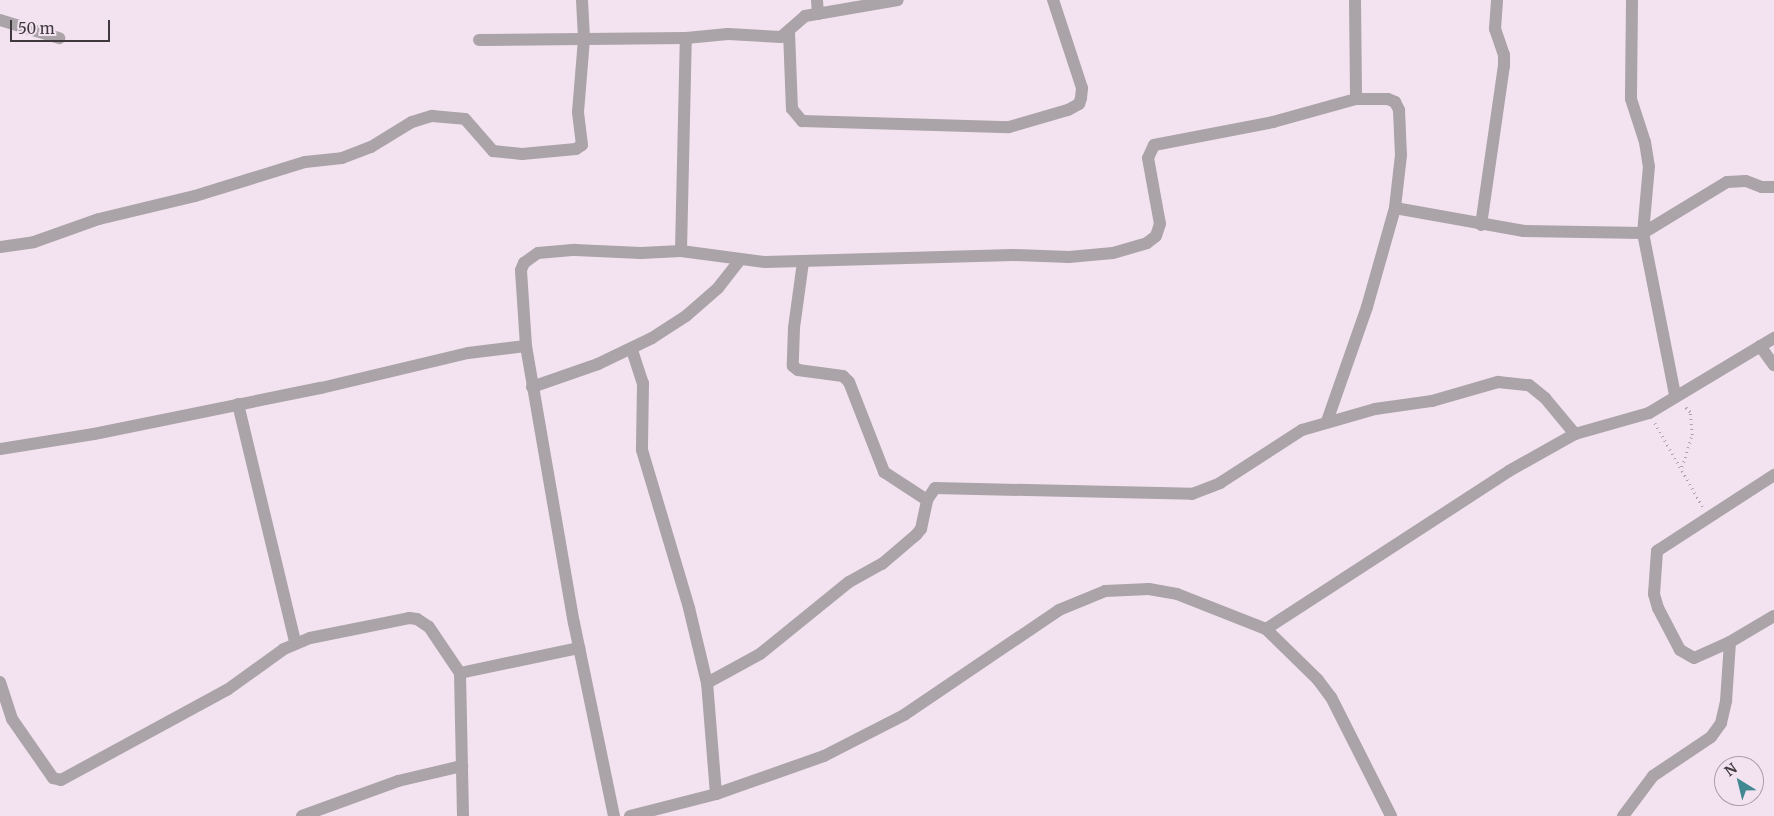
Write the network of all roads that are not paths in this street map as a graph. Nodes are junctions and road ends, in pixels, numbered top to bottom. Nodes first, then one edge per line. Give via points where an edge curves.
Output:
1 (582, 0) edge
2 (817, 0) edge
3 (898, 0) edge
4 (1053, 0) edge
5 (1356, 0) edge
6 (1497, 0) edge
7 (1632, 0) edge
8 (818, 14) junction
9 (0, 20) edge
10 (789, 32) junction
11 (60, 38) dead end
12 (686, 38) junction
13 (584, 39) junction
14 (479, 40) dead end
15 (1356, 99) junction
16 (1774, 187) edge
17 (1395, 208) junction
18 (1481, 225) junction
19 (1643, 233) junction
20 (0, 246) edge
21 (681, 251) junction
22 (740, 260) junction
23 (803, 262) junction
24 (1774, 338) edge
25 (526, 346) junction
26 (1760, 346) junction
27 (632, 350) junction
28 (1774, 365) edge
29 (532, 387) junction
30 (1675, 395) junction
31 (238, 404) junction
32 (1327, 421) junction
33 (1575, 434) junction
34 (0, 449) edge
35 (1774, 475) edge
36 (926, 500) junction
37 (1774, 616) edge
38 (1266, 629) junction
39 (295, 642) junction
40 (1730, 642) junction
41 (579, 648) junction
42 (460, 673) junction
43 (0, 682) edge
44 (707, 684) junction
45 (462, 766) junction
46 (716, 794) junction
47 (302, 816) edge
48 (463, 816) edge
49 (614, 816) edge
50 (630, 816) edge
51 (1391, 816) edge
52 (1623, 816) edge

1 - 13 street
2 - 8 street
3 - 8 street
4 - 10 street via 1082,88 1079,104 1058,114 1010,127 802,121 794,115 791,103
5 - 15 street
6 - 18 street via 1495,29 1504,55 1504,66
7 - 19 street via 1631,99 1649,166
8 - 10 street via 801,19
9 - 11 street
10 - 12 street via 781,37 728,34
12 - 13 street
12 - 21 street
13 - 14 street
13 - 20 street via 578,112 583,139 576,149 522,154 493,151 465,119 432,116 412,122 371,147 342,158 305,162 195,196 99,219 34,242
15 - 17 street via 1388,99 1395,102 1399,110 1401,155
15 - 23 street via 1265,124 1154,145 1148,158 1160,224 1156,236 1147,243 1112,253 1069,257 1013,255
16 - 19 street via 1762,187 1746,181 1727,182
17 - 18 street
17 - 32 street via 1367,307
18 - 19 street via 1524,231
19 - 30 street
21 - 22 street
21 - 25 street via 538,253 524,263 521,270
22 - 23 street
22 - 27 street via 718,288 686,316
23 - 36 street via 794,328 793,366 798,370 843,376 849,382 884,472
24 - 26 street
25 - 29 street
25 - 31 street via 468,353
26 - 28 street
26 - 30 street
27 - 29 street
27 - 44 street via 643,383 642,450 689,608
29 - 41 street
30 - 33 street via 1649,413
31 - 34 street via 94,434
31 - 39 street
32 - 33 street via 1375,408 1432,402 1510,381 1529,385 1545,398
32 - 36 street via 1302,430 1234,474 1192,494 954,487 935,488
33 - 38 street via 1367,561
35 - 40 street via 1657,551 1654,594 1658,608 1685,655 1694,658 1705,656
36 - 44 street via 921,529 882,564 849,582 760,654
37 - 40 street
38 - 46 street via 1177,594 1149,589 1105,591 1059,610 904,715 824,756
38 - 51 street via 1318,680 1330,697
39 - 42 street via 417,619 429,627
39 - 43 street via 227,690 61,780 53,778 12,719
40 - 52 street via 1726,701 1721,723 1711,737 1653,776
41 - 42 street
41 - 49 street
42 - 45 street
44 - 46 street
45 - 47 street via 398,780
45 - 48 street
46 - 50 street

